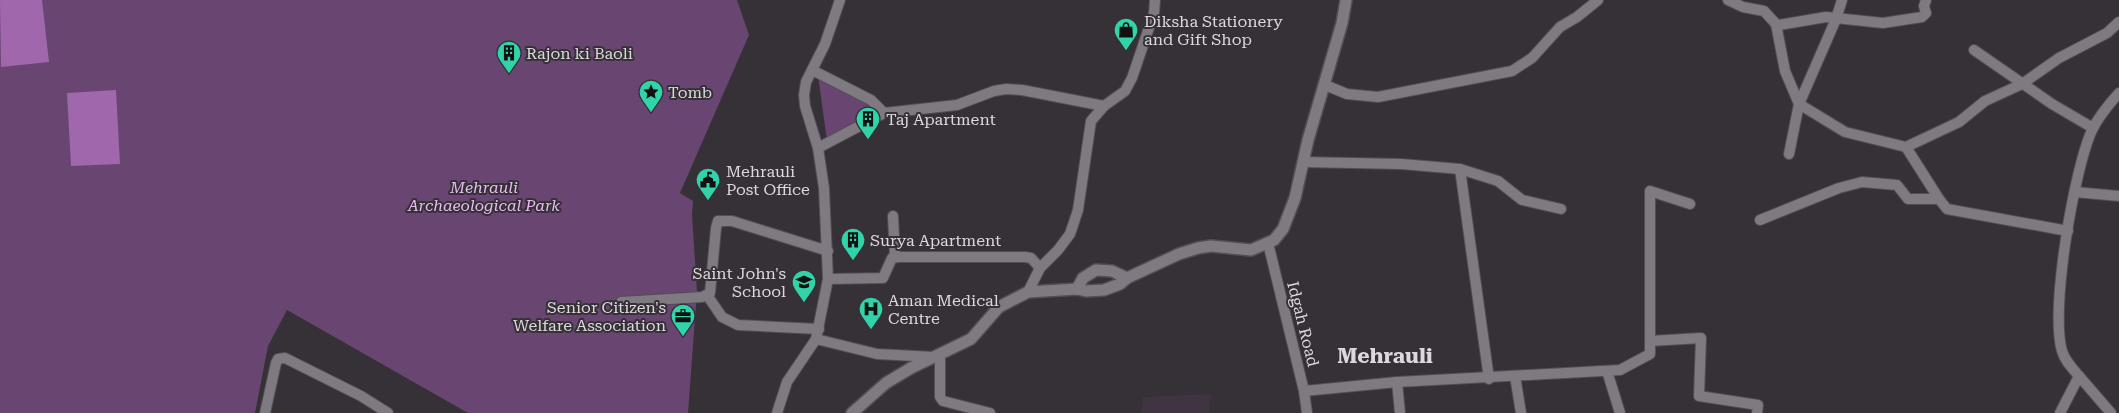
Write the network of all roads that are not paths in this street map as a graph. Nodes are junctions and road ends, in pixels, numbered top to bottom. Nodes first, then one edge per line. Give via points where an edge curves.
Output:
1 (840, 0) edge
2 (1155, 0) edge
3 (1346, 0) edge
4 (1598, 0) edge
5 (1728, 0) edge
6 (1842, 0) edge
7 (1926, 0) edge
8 (1836, 19) junction
9 (2119, 22) edge
10 (1776, 24) junction
11 (1974, 50) dead end
12 (812, 70) junction
13 (2022, 84) junction
14 (1325, 85) junction
15 (2119, 93) edge
16 (1799, 104) junction
17 (1104, 106) junction
18 (884, 113) junction
19 (2093, 128) junction
20 (1906, 147) junction
21 (818, 148) junction
22 (1789, 154) dead end
23 (1303, 162) junction
24 (1460, 169) junction
25 (2074, 192) junction
26 (2119, 196) edge
27 (1939, 199) junction
28 (1690, 204) dead end
29 (1561, 209) dead end
30 (893, 216) dead end
31 (1760, 220) dead end
32 (2068, 231) junction
33 (1268, 243) junction
34 (828, 251) junction
35 (895, 257) junction
36 (1040, 268) junction
37 (1127, 278) junction
38 (828, 279) junction
39 (1077, 289) junction
40 (1028, 292) junction
41 (707, 296) junction
42 (621, 302) dead end
43 (819, 329) junction
44 (816, 339) junction
45 (1650, 341) junction
46 (937, 356) junction
47 (1606, 371) junction
48 (1515, 376) junction
49 (2079, 376) junction
50 (1490, 379) junction
51 (1397, 382) junction
52 (1304, 391) junction
53 (264, 413) edge
54 (388, 413) edge
55 (777, 413) edge
56 (852, 413) edge
57 (990, 413) edge
58 (1307, 413) edge
59 (1400, 413) edge
60 (1521, 413) edge
61 (1620, 413) edge
62 (1757, 413) edge
63 (2060, 413) edge
64 (2111, 413) edge

1 - 12 street via 826,44
2 - 17 street via 1154,13 1132,78 1125,91
3 - 14 street
4 - 14 street via 1560,26 1532,58 1512,71 1378,97 1347,94
5 - 10 street via 1764,11
6 - 8 street
7 - 8 street via 1926,13 1922,17 1883,23
8 - 10 street via 1814,18
8 - 16 street
9 - 13 street via 2107,33 2059,58
10 - 16 street via 1785,71
11 - 13 street
12 - 18 street via 871,100
12 - 21 street via 804,95
13 - 19 street
13 - 20 street via 1995,95 1959,122
14 - 23 street
15 - 19 street
16 - 20 street via 1845,132
16 - 22 street
17 - 18 street via 1006,89 957,105
17 - 36 street via 1088,130 1070,234
18 - 21 street
19 - 25 street
20 - 27 street
21 - 34 street
23 - 24 street
23 - 33 street via 1289,216 1283,229
24 - 29 street via 1498,182 1522,200
24 - 50 street
25 - 26 street
25 - 32 street
27 - 31 street via 1908,198 1897,185 1862,182
27 - 32 street via 1947,209
28 - 45 street via 1650,192
30 - 35 street
32 - 49 street via 2059,314 2060,338 2066,361
33 - 37 street via 1251,250 1198,248
33 - 52 street, Idgah Road
34 - 38 street
34 - 41 street via 732,221 718,221 712,290
35 - 36 street via 1025,257 1032,258
35 - 38 street via 883,278
36 - 40 street
37 - 39 street via 1104,290
37 - 39 street via 1112,271 1096,270 1083,278
38 - 43 street
39 - 40 street
40 - 46 street via 999,307 971,339
41 - 42 street
41 - 43 street via 722,317 738,325
43 - 44 street
44 - 46 street via 877,354
44 - 55 street via 787,382
45 - 47 street via 1650,354 1620,370
45 - 62 street via 1700,338 1699,396 1758,406
46 - 56 street via 886,383
46 - 57 street via 942,402
47 - 48 street
47 - 61 street
48 - 50 street
48 - 60 street
49 - 63 street
49 - 64 street
50 - 51 street
51 - 52 street
51 - 59 street
52 - 58 street, Idgah Road
53 - 54 street via 276,363 278,359 285,358

